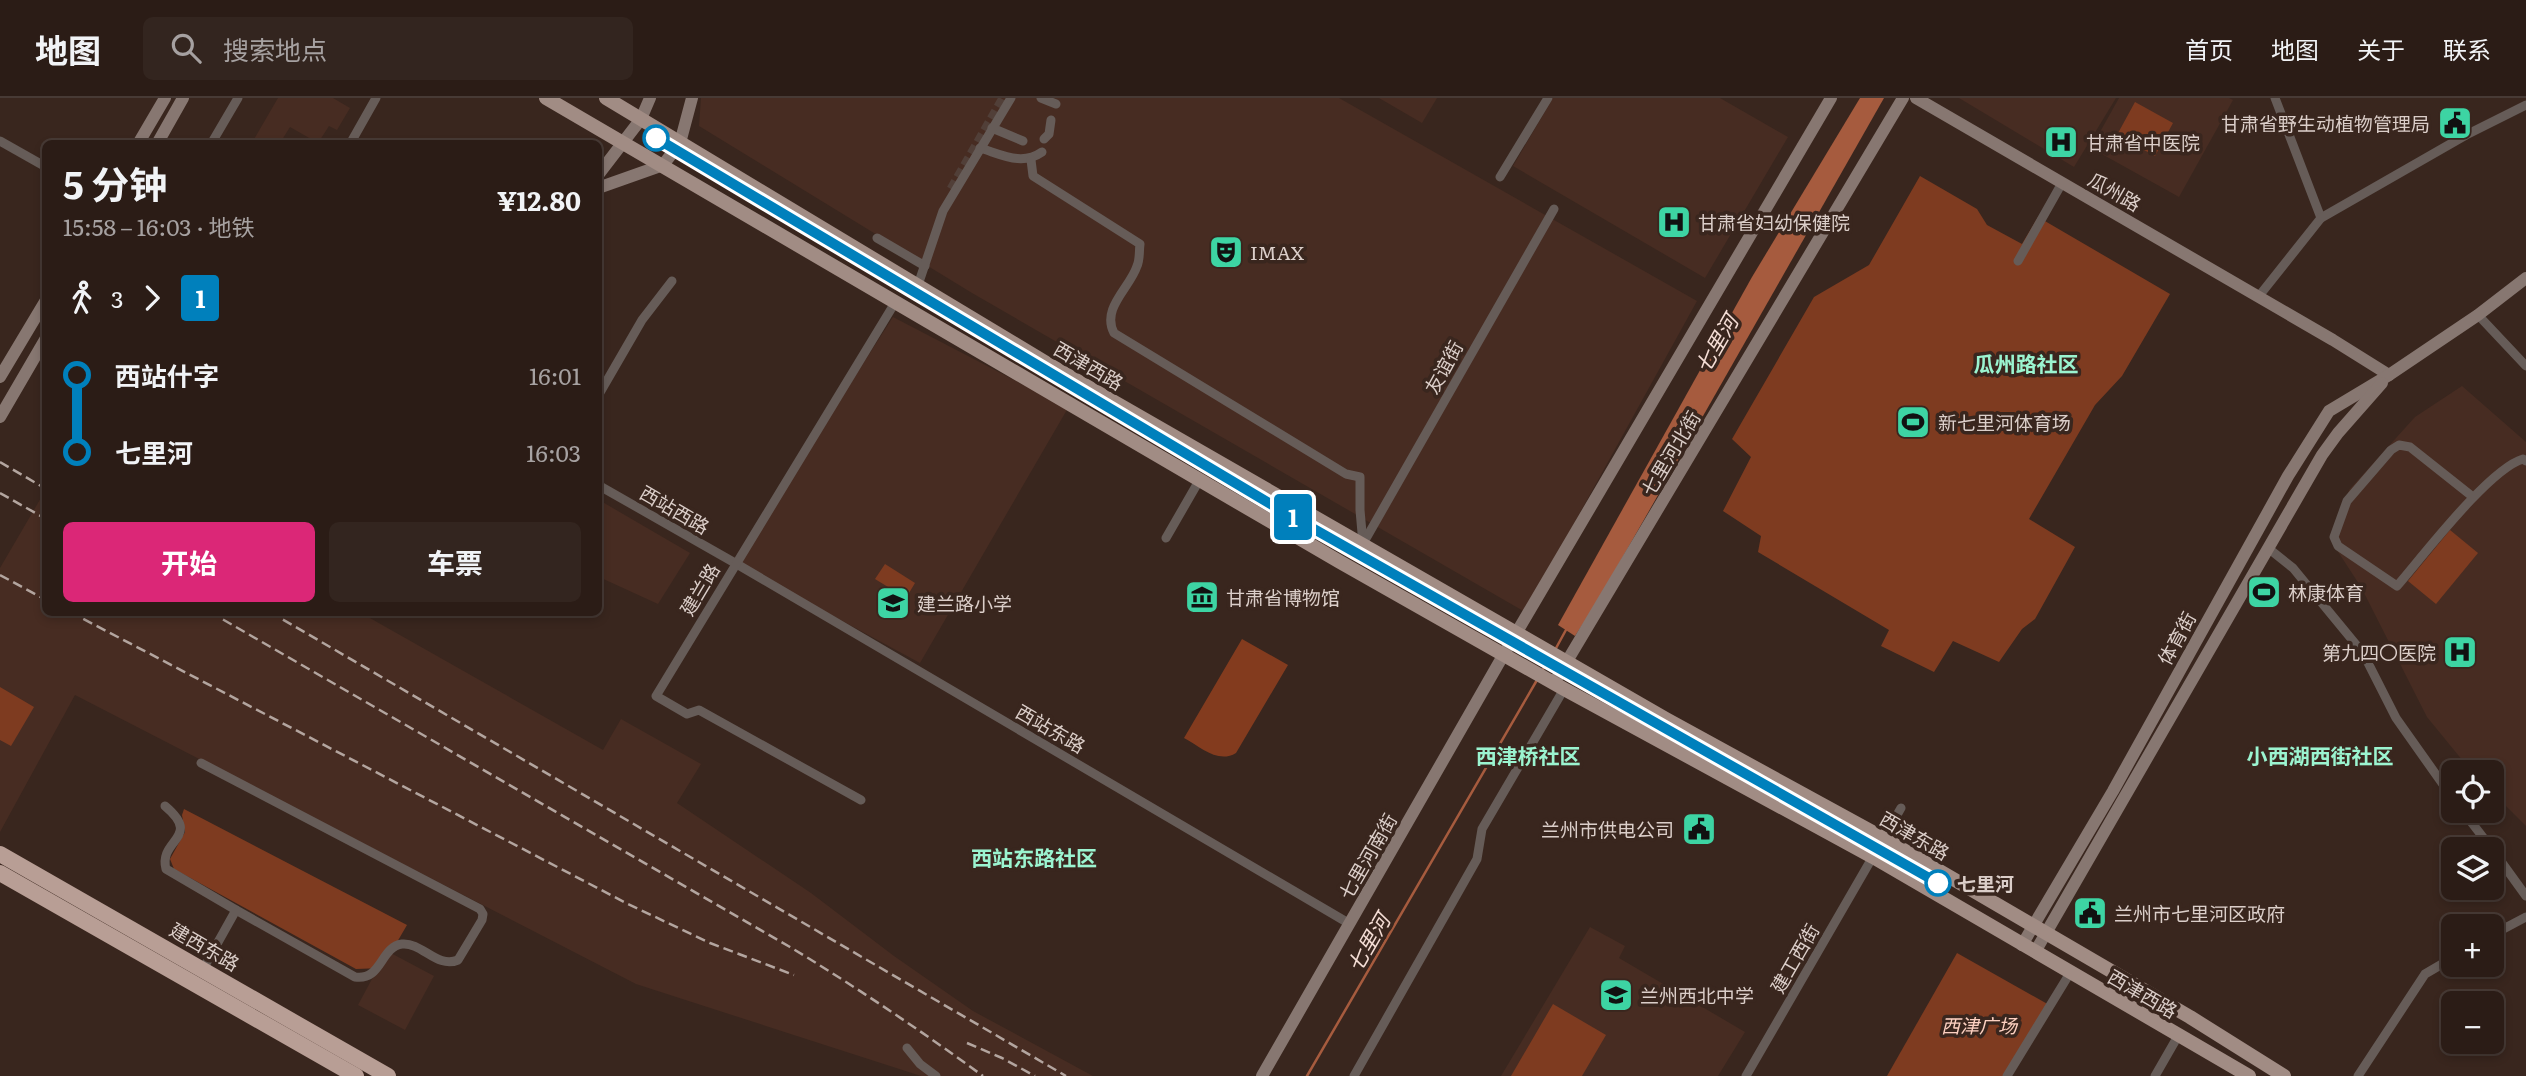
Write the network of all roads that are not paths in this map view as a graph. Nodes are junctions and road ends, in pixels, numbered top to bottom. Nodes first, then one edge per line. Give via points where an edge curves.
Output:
1 (165, 98) edge
2 (183, 98) edge
3 (238, 98) edge
4 (376, 98) edge
5 (546, 98) edge
6 (606, 98) edge
7 (650, 98) edge
8 (692, 98) edge
9 (1011, 98) edge
10 (1041, 98) edge
11 (1548, 98) edge
12 (1830, 98) edge
13 (1903, 98) edge
14 (1916, 98) edge
15 (2275, 98) edge
16 (1056, 104) dead end
17 (2526, 105) edge
18 (641, 118) junction
19 (1051, 120) dead end
20 (992, 128) junction
21 (1044, 139) dead end
22 (140, 140) edge
23 (159, 140) edge
24 (213, 140) edge
25 (352, 140) edge
26 (0, 141) edge
27 (1023, 141) dead end
28 (680, 143) junction
29 (622, 144) junction
30 (980, 148) junction
31 (1042, 152) dead end
32 (1031, 160) junction
33 (42, 165) edge
34 (663, 165) junction
35 (602, 169) edge
36 (1500, 177) dead end
37 (2062, 183) junction
38 (602, 187) edge
39 (1554, 209) dead end
40 (2321, 218) junction
41 (877, 238) dead end
42 (2018, 261) dead end
43 (925, 266) junction
44 (2526, 278) edge
45 (672, 281) dead end
46 (918, 285) junction
47 (2259, 296) junction
48 (897, 301) junction
49 (42, 306) edge
50 (2478, 315) junction
51 (42, 345) edge
52 (2526, 366) edge
53 (2389, 375) junction
54 (0, 377) edge
55 (602, 389) edge
56 (0, 417) edge
57 (2526, 461) edge
58 (1200, 479) junction
59 (602, 487) edge
60 (2473, 497) junction
61 (1166, 538) dead end
62 (1359, 541) junction
63 (2268, 548) junction
64 (1340, 562) junction
65 (735, 563) junction
66 (1517, 634) junction
67 (1504, 654) junction
68 (1563, 660) junction
69 (1555, 683) junction
70 (201, 763) dead end
71 (2441, 782) edge
72 (861, 800) dead end
73 (165, 806) dead end
74 (1901, 808) dead end
75 (2472, 823) edge
76 (2483, 837) edge
77 (1884, 838) junction
78 (0, 854) edge
79 (1872, 857) junction
80 (2504, 866) edge
81 (0, 873) edge
82 (2526, 896) edge
83 (236, 910) junction
84 (2526, 917) edge
85 (1350, 924) junction
86 (2033, 926) junction
87 (2504, 929) edge
88 (2047, 934) junction
89 (2020, 944) junction
90 (2035, 952) junction
91 (2441, 965) edge
92 (202, 969) junction
93 (2070, 973) junction
94 (2178, 1036) junction
95 (907, 1048) dead end
96 (356, 1076) edge
97 (388, 1076) edge
98 (936, 1076) edge
99 (1262, 1076) edge
100 (1354, 1076) edge
101 (1746, 1076) edge
102 (2007, 1076) edge
103 (2155, 1076) edge
104 (2249, 1076) edge
105 (2284, 1076) edge
106 (2358, 1076) edge

1 - 22 street
2 - 23 street
3 - 24 street
4 - 25 street
5 - 29 main road
6 - 18 main road, 西津西路
7 - 18 street
8 - 28 street
9 - 20 street
10 - 16 street
11 - 36 street
12 - 66 street, 七里河北街
13 - 68 street, 七里河北街
14 - 37 street, 瓜州路
15 - 40 street
17 - 40 street
18 - 28 main road, 西津西路
18 - 29 street
19 - 21 street
20 - 27 street
20 - 30 street
26 - 33 street
28 - 34 street
28 - 46 main road, 西津西路
29 - 34 main road
29 - 35 street
30 - 32 street
30 - 43 street via 943,211
31 - 32 street
32 - 62 street via 1033,176 1140,244 1138,265 1110,314 1114,333 1346,474 1360,477
34 - 38 street
34 - 48 main road
37 - 42 street
37 - 47 street, 瓜州路
39 - 62 street, 友谊街
40 - 47 street
41 - 43 street
43 - 46 street
44 - 50 street, 体育街
45 - 55 street via 642,320
46 - 62 main road, 西津西路
47 - 53 street, 瓜州路
48 - 58 main road
48 - 65 street, 建兰路
49 - 54 street
50 - 52 street
50 - 53 street, 体育街
51 - 56 street
53 - 63 street, 体育街 via 2330,444
53 - 86 street, 体育街 via 2329,411
57 - 60 street via 2514,461
58 - 61 street
58 - 64 main road
59 - 65 street, 西站西路
60 - 60 street via 2410,447 2399,445 2347,501 2334,537 2338,546 2397,586
62 - 64 main road
62 - 66 main road, 西津西路
63 - 71 street via 2293,568 2363,653 2396,718
63 - 88 street, 体育街
64 - 67 main road
65 - 72 street, 建兰路 via 656,696 687,714 699,710
65 - 85 street, 西站东路
66 - 67 street, 七里河北街
66 - 68 main road, 西津西路
67 - 69 main road
67 - 85 street, 七里河南街
68 - 69 street, 七里河北街
68 - 77 main road, 西津东路
69 - 79 main road
69 - 100 street via 1482,829 1477,859
70 - 83 street via 483,914 458,960 444,962 405,944 397,946 365,978 355,977
73 - 83 street via 181,823 165,858 166,869
74 - 77 street, 建工西街
75 - 76 street
77 - 79 street, 建工西街
77 - 86 main road, 西津东路
78 - 92 highway, 建西东路
79 - 89 main road
79 - 101 street, 建工西街
80 - 82 street
81 - 96 highway, 建西东路
83 - 92 street
84 - 87 street
85 - 99 street, 七里河南街
86 - 88 main road, 西津东路
86 - 89 street, 体育街
88 - 90 street, 体育街
88 - 105 main road, 西津东路
89 - 90 main road, 西津西路
90 - 93 main road, 西津西路
91 - 106 street via 2425,974
92 - 97 highway, 建西东路
93 - 94 main road, 西津西路
93 - 102 street
94 - 103 street
94 - 104 main road, 西津西路
95 - 98 street

